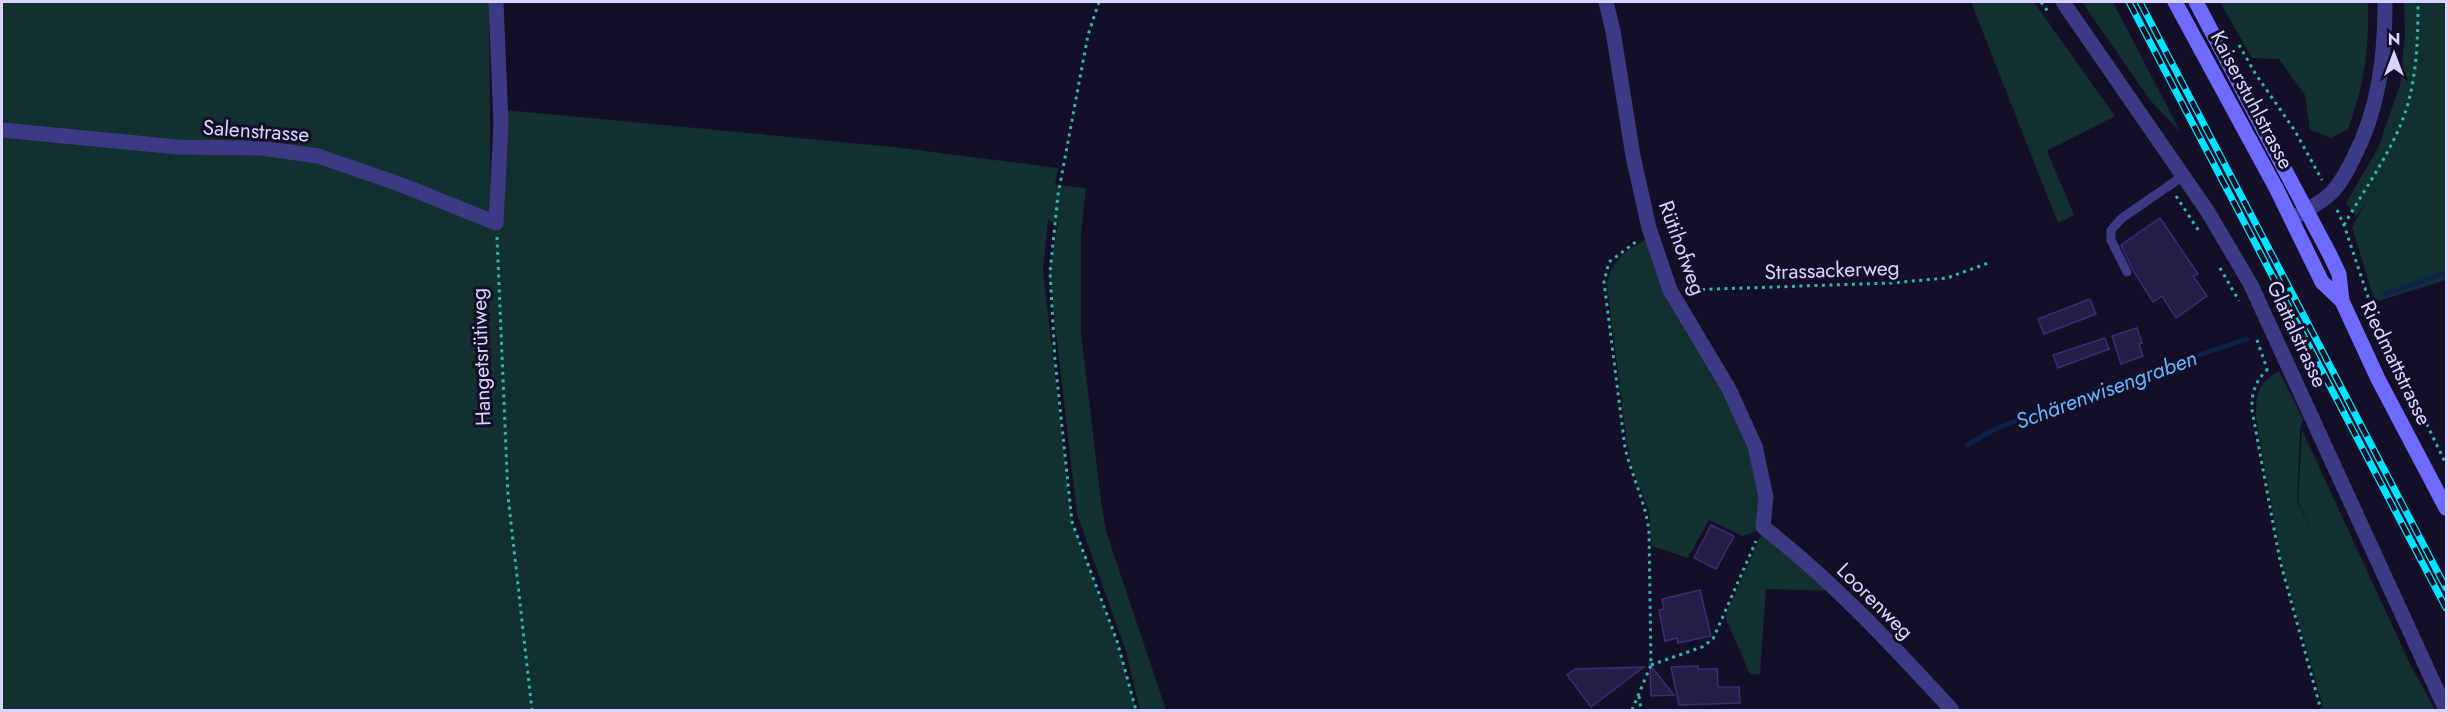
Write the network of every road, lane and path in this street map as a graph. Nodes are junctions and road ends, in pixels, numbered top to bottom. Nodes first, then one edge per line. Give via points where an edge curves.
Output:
1 (496, 2) edge
2 (1099, 2) edge
3 (1606, 2) edge
4 (2063, 2) edge
5 (2175, 2) edge
6 (2196, 2) edge
7 (2385, 2) edge
8 (2418, 2) edge
9 (2, 130) edge
10 (2183, 176) junction
11 (2307, 210) junction
12 (2291, 219) junction
13 (496, 223) junction
14 (2344, 225) dead end
15 (1648, 228) junction
16 (1991, 262) dead end
17 (2127, 272) dead end
18 (1670, 290) junction
19 (2342, 301) junction
20 (2287, 361) junction
21 (2446, 508) edge
22 (1763, 527) junction
23 (1651, 665) junction
24 (1638, 694) junction
25 (2446, 710) edge
26 (532, 711) edge
27 (1136, 711) edge
28 (1632, 711) edge
29 (1641, 711) edge
30 (1952, 711) edge
31 (2321, 711) edge

1 - 13 street via 501,123
2 - 27 path via 1088,35 1058,195 1050,272 1072,522 1117,641
3 - 15 street, Rütihofweg
4 - 10 street, Glattalstrasse
5 - 12 main road, Kaiserstuhlstrasse
6 - 11 main road, Kaiserstuhlstrasse
7 - 11 street via 2384,60 2373,112 2348,171 2330,195
8 - 14 path via 2413,82 2406,108 2396,134
9 - 13 street, Salenstrasse via 178,147 261,148 318,156
10 - 17 lane via 2111,230 2111,240
10 - 20 street, Glattalstrasse via 2251,285
11 - 12 street
11 - 19 main road, Riedmattstrasse via 2339,274
12 - 19 main road, Riedmattstrasse via 2322,282
13 - 26 path, Hangetsrütiweg via 508,496
15 - 18 street, Rütihofweg
15 - 23 path via 1638,241 1609,262 1604,282 1625,448 1630,472 1647,511
16 - 18 path, Strassackerweg via 1947,278 1890,283
18 - 22 street, Rütihofweg via 1729,389 1755,446 1766,497
19 - 21 main road, Riedmattstrasse
20 - 25 street, Glattalstrasse
20 - 31 path via 2267,369 2255,386 2252,410 2280,561
22 - 23 path via 1713,639 1702,647
22 - 30 street, Loorenweg via 1797,554 1909,663
23 - 24 path
24 - 28 path
24 - 29 path

